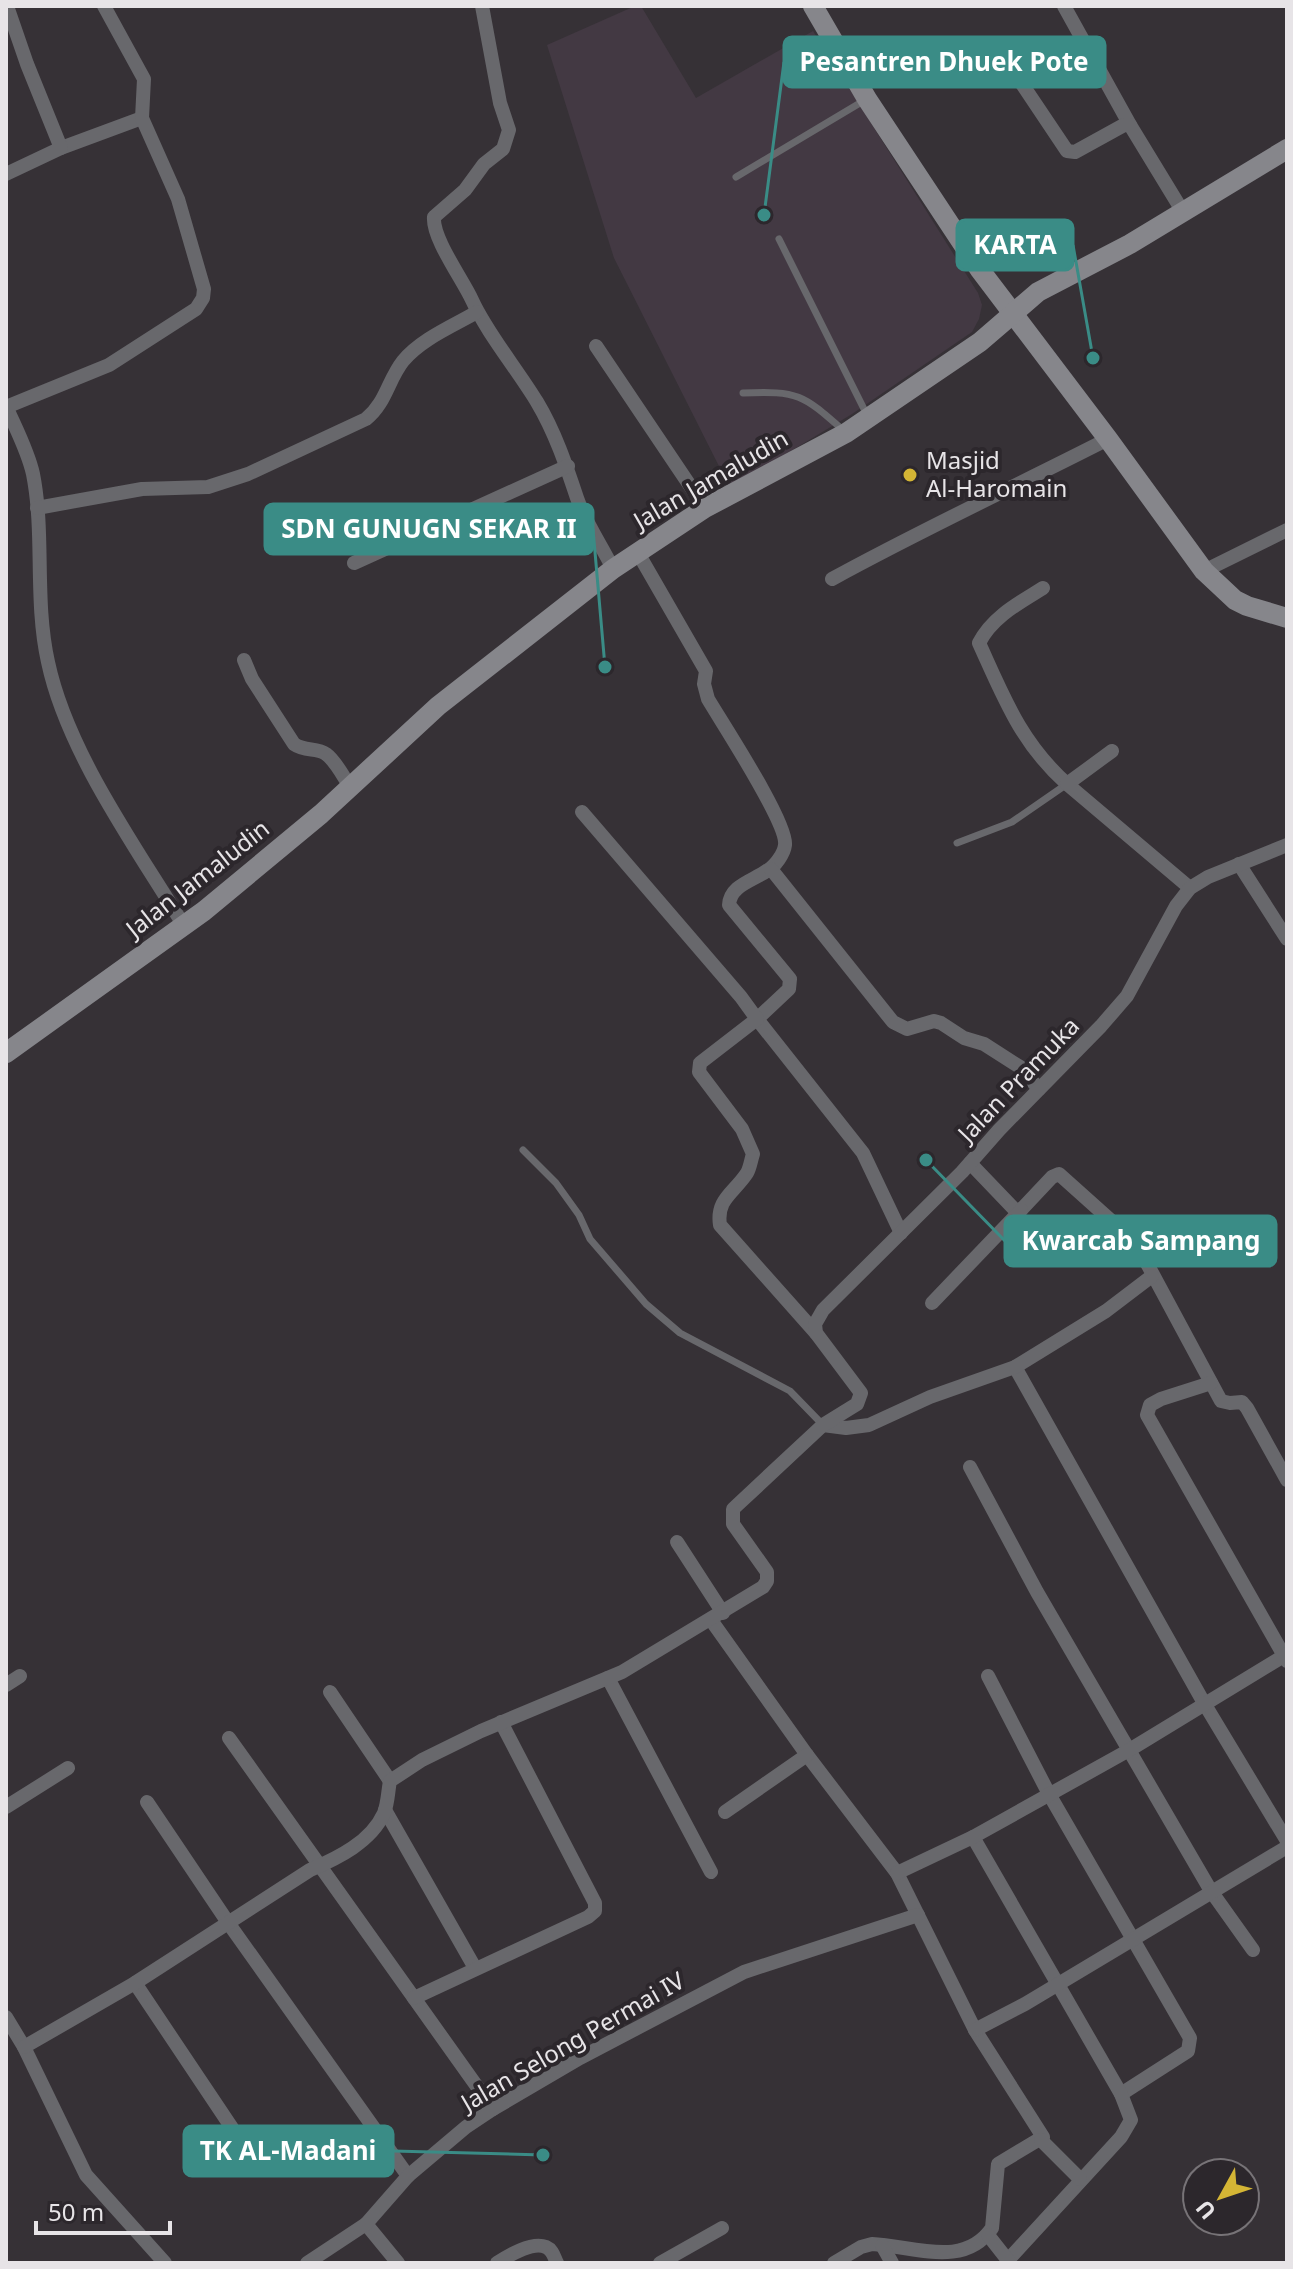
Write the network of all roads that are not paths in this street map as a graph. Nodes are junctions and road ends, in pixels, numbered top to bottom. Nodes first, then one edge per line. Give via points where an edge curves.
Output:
1 (7, 6) edge
2 (104, 6) edge
3 (482, 6) edge
4 (813, 6) edge
5 (1064, 6) edge
6 (1018, 78) dead end
7 (867, 99) junction
8 (142, 118) junction
9 (1130, 125) junction
10 (61, 148) junction
11 (1287, 149) edge
12 (6, 174) edge
13 (736, 177) dead end
14 (1183, 212) junction
15 (779, 239) dead end
16 (477, 312) junction
17 (1012, 314) junction
18 (596, 346) dead end
19 (743, 393) dead end
20 (6, 406) edge
21 (868, 417) junction
22 (846, 433) junction
23 (1108, 439) junction
24 (568, 466) junction
25 (37, 508) junction
26 (705, 508) junction
27 (1287, 530) edge
28 (638, 553) junction
29 (354, 563) dead end
30 (613, 569) junction
31 (1204, 571) junction
32 (832, 579) dead end
33 (1043, 588) dead end
34 (1287, 618) edge
35 (244, 660) dead end
36 (1112, 751) dead end
37 (1067, 784) junction
38 (351, 788) junction
39 (582, 812) dead end
40 (957, 843) dead end
41 (1287, 845) edge
42 (1239, 864) junction
43 (771, 869) junction
44 (1190, 888) junction
45 (184, 926) junction
46 (1287, 939) edge
47 (757, 1019) junction
48 (6, 1053) edge
49 (1039, 1089) junction
50 (523, 1150) dead end
51 (970, 1163) junction
52 (1021, 1210) junction
53 (901, 1233) junction
54 (1152, 1276) junction
55 (932, 1303) dead end
56 (816, 1333) junction
57 (1015, 1367) junction
58 (1211, 1383) junction
59 (823, 1425) junction
60 (970, 1467) dead end
61 (1287, 1480) edge
62 (677, 1542) dead end
63 (717, 1616) junction
64 (1286, 1657) edge
65 (20, 1676) dead end
66 (988, 1676) dead end
67 (608, 1678) junction
68 (6, 1685) edge
69 (330, 1692) dead end
70 (1204, 1703) junction
71 (501, 1722) junction
72 (229, 1738) dead end
73 (1131, 1749) junction
74 (807, 1755) junction
75 (68, 1768) dead end
76 (390, 1781) junction
77 (1049, 1794) junction
78 (147, 1802) dead end
79 (6, 1807) edge
80 (385, 1810) junction
81 (725, 1812) dead end
82 (973, 1837) junction
83 (1287, 1841) edge
84 (1287, 1847) edge
85 (320, 1866) junction
86 (711, 1872) dead end
87 (897, 1873) junction
88 (1211, 1891) junction
89 (918, 1915) junction
90 (229, 1924) junction
91 (1132, 1940) junction
92 (1253, 1950) dead end
93 (475, 1968) junction
94 (135, 1983) junction
95 (1058, 1984) junction
96 (414, 1998) junction
97 (6, 2017) edge
98 (975, 2030) junction
99 (24, 2047) junction
100 (1121, 2094) junction
101 (493, 2109) junction
102 (232, 2128) dead end
103 (1041, 2140) junction
104 (408, 2176) junction
105 (1080, 2179) junction
106 (366, 2224) junction
107 (722, 2228) dead end
108 (988, 2235) junction
109 (882, 2245) junction
110 (1009, 2261) edge
111 (165, 2263) edge
112 (307, 2263) edge
113 (398, 2263) edge
114 (497, 2263) edge
115 (557, 2263) edge
116 (660, 2263) edge
117 (834, 2263) edge
118 (892, 2263) edge

1 - 10 street
2 - 8 street via 144,79
3 - 16 street via 509,130 503,149 434,217 433,224
4 - 7 street
5 - 9 street
6 - 9 street via 1067,151
7 - 13 lane
7 - 17 street
8 - 10 street
8 - 20 street via 181,210 203,298 196,309 109,365
9 - 14 street
10 - 12 street
11 - 14 street, Jalan Jamaludin
14 - 17 street, Jalan Jamaludin via 1038,292
15 - 21 lane
16 - 24 street via 537,402
16 - 25 street via 406,357 377,410 366,419 248,474 208,487 142,489
17 - 21 street, Jalan Jamaludin via 980,342
17 - 23 street
18 - 26 street
19 - 22 lane via 779,391 809,400
20 - 25 street via 33,472
21 - 22 street, Jalan Jamaludin
22 - 26 street, Jalan Jamaludin
23 - 31 street
23 - 32 street
24 - 29 street
24 - 30 street via 578,500
25 - 45 street via 40,617 58,699 100,786
26 - 28 street, Jalan Jamaludin
27 - 31 street
28 - 30 street, Jalan Jamaludin
28 - 43 street via 706,671 708,699 772,808 786,842
30 - 38 street, Jalan Jamaludin via 438,706
31 - 34 street via 1235,600
33 - 37 street via 1007,611 979,643 1025,739
35 - 38 street via 294,744 326,754
36 - 37 street
37 - 40 lane via 1012,822
37 - 44 street
38 - 45 street, Jalan Jamaludin
39 - 47 street
41 - 42 street
42 - 44 street
42 - 46 street
43 - 47 street via 732,891 729,898 729,905 790,979 789,989
43 - 49 street via 893,1022 907,1029 941,1023 1020,1067
44 - 49 street, Jalan Pramuka via 1127,996
45 - 48 street, Jalan Jamaludin
47 - 53 street via 863,1153
47 - 56 street via 700,1063 699,1072 742,1129 753,1154 748,1172 725,1198 720,1225
49 - 51 street, Jalan Pramuka
50 - 59 lane via 556,1183 590,1239 646,1304 680,1333 790,1391
51 - 52 street via 1014,1209
51 - 53 street, Jalan Pramuka
52 - 54 street via 1059,1174 1136,1243
52 - 55 street
53 - 56 street, Jalan Pramuka via 823,1310
54 - 57 street
54 - 58 street
56 - 59 street via 861,1393 857,1404
57 - 59 street via 869,1425
57 - 70 street
58 - 61 street via 1221,1401 1242,1402 1247,1408
58 - 64 street via 1161,1399 1150,1405 1147,1415
59 - 63 street via 733,1509 733,1524 768,1576 763,1587
60 - 73 street
62 - 63 street
63 - 67 street
63 - 74 street
64 - 70 street
65 - 68 street
66 - 77 street
67 - 71 street
67 - 86 street
69 - 76 street
70 - 73 street
70 - 83 street
71 - 76 street
71 - 93 street via 595,1911
72 - 85 street
73 - 77 street
73 - 88 street
74 - 81 street
74 - 87 street
75 - 79 street
76 - 80 street
77 - 82 street
77 - 91 street
78 - 90 street
80 - 85 street via 364,1838
80 - 93 street
82 - 87 street
82 - 95 street
84 - 88 street
85 - 90 street
85 - 96 street
87 - 89 street
88 - 91 street
88 - 92 street
89 - 98 street
89 - 101 street, Jalan Selong Permai IV via 744,1972
90 - 94 street
90 - 104 street
91 - 95 street
91 - 100 street via 1190,2038 1188,2051
93 - 96 street
94 - 99 street
94 - 102 street
95 - 98 street
95 - 100 street
96 - 101 street
97 - 99 street
98 - 103 street via 1040,2130
99 - 111 street via 86,2175
100 - 105 street via 1131,2120
101 - 104 street, Jalan Selong Permai IV
103 - 105 street
103 - 108 street via 998,2164 995,2217
104 - 106 street, Jalan Selong Permai IV
105 - 110 street
106 - 112 street, Jalan Selong Permai IV
106 - 113 street
107 - 116 street
108 - 109 street via 958,2254
108 - 110 street
109 - 117 street via 861,2247
109 - 118 street
114 - 115 street via 545,2246

